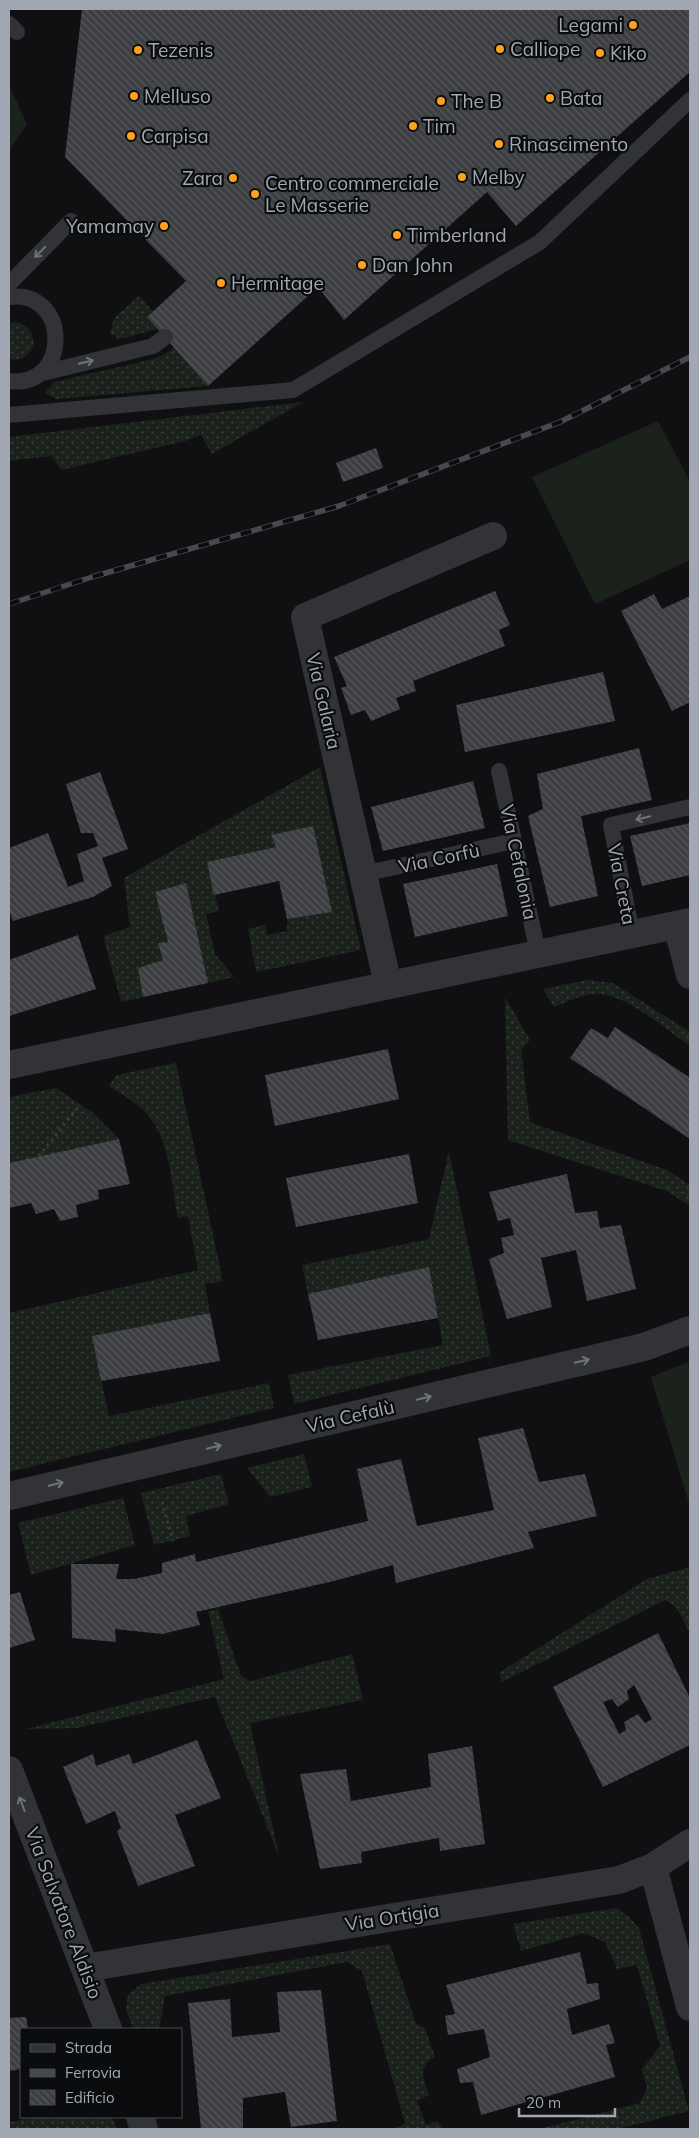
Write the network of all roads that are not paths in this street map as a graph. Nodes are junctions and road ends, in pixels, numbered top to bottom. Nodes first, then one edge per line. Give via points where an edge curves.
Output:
1 (690, 100) edge
2 (71, 221) dead end
3 (9, 284) edge
4 (9, 297) edge
5 (166, 337) dead end
6 (39, 374) junction
7 (10, 382) edge
8 (9, 415) edge
9 (493, 536) dead end
10 (499, 771) dead end
11 (690, 807) edge
12 (514, 841) junction
13 (363, 874) junction
14 (684, 923) edge
15 (632, 934) junction
16 (538, 953) junction
17 (690, 975) edge
18 (388, 984) junction
19 (9, 1065) edge
20 (690, 1330) edge
21 (9, 1496) edge
22 (9, 1770) edge
23 (690, 1843) edge
24 (654, 1867) junction
25 (85, 1968) junction
26 (690, 2007) edge
27 (108, 2028) edge

1 - 8 lane via 540,242 293,390
2 -> 3 lane
4 - 6 lane via 21,297 38,304 55,325 55,352
6 -> 5 lane via 153,346
6 - 7 lane
9 - 13 street, Via Galaria via 305,617
10 - 12 lane, Via Cefalonia
11 -> 15 lane, Via Creta via 610,826
12 - 13 lane, Via Corfù
12 - 16 lane, Via Cefalonia
13 - 18 street, Via Galaria
14 - 15 street
14 - 17 street
15 - 16 street
16 - 18 street
18 - 19 street
21 -> 20 street, Via Cefalù via 644,1347
25 -> 22 street, Via Salvatore Aldisio
23 - 24 street, Via Ortigia
24 - 25 street, Via Ortigia via 619,1880
24 - 26 street
25 - 27 street, Via Salvatore Aldisio

